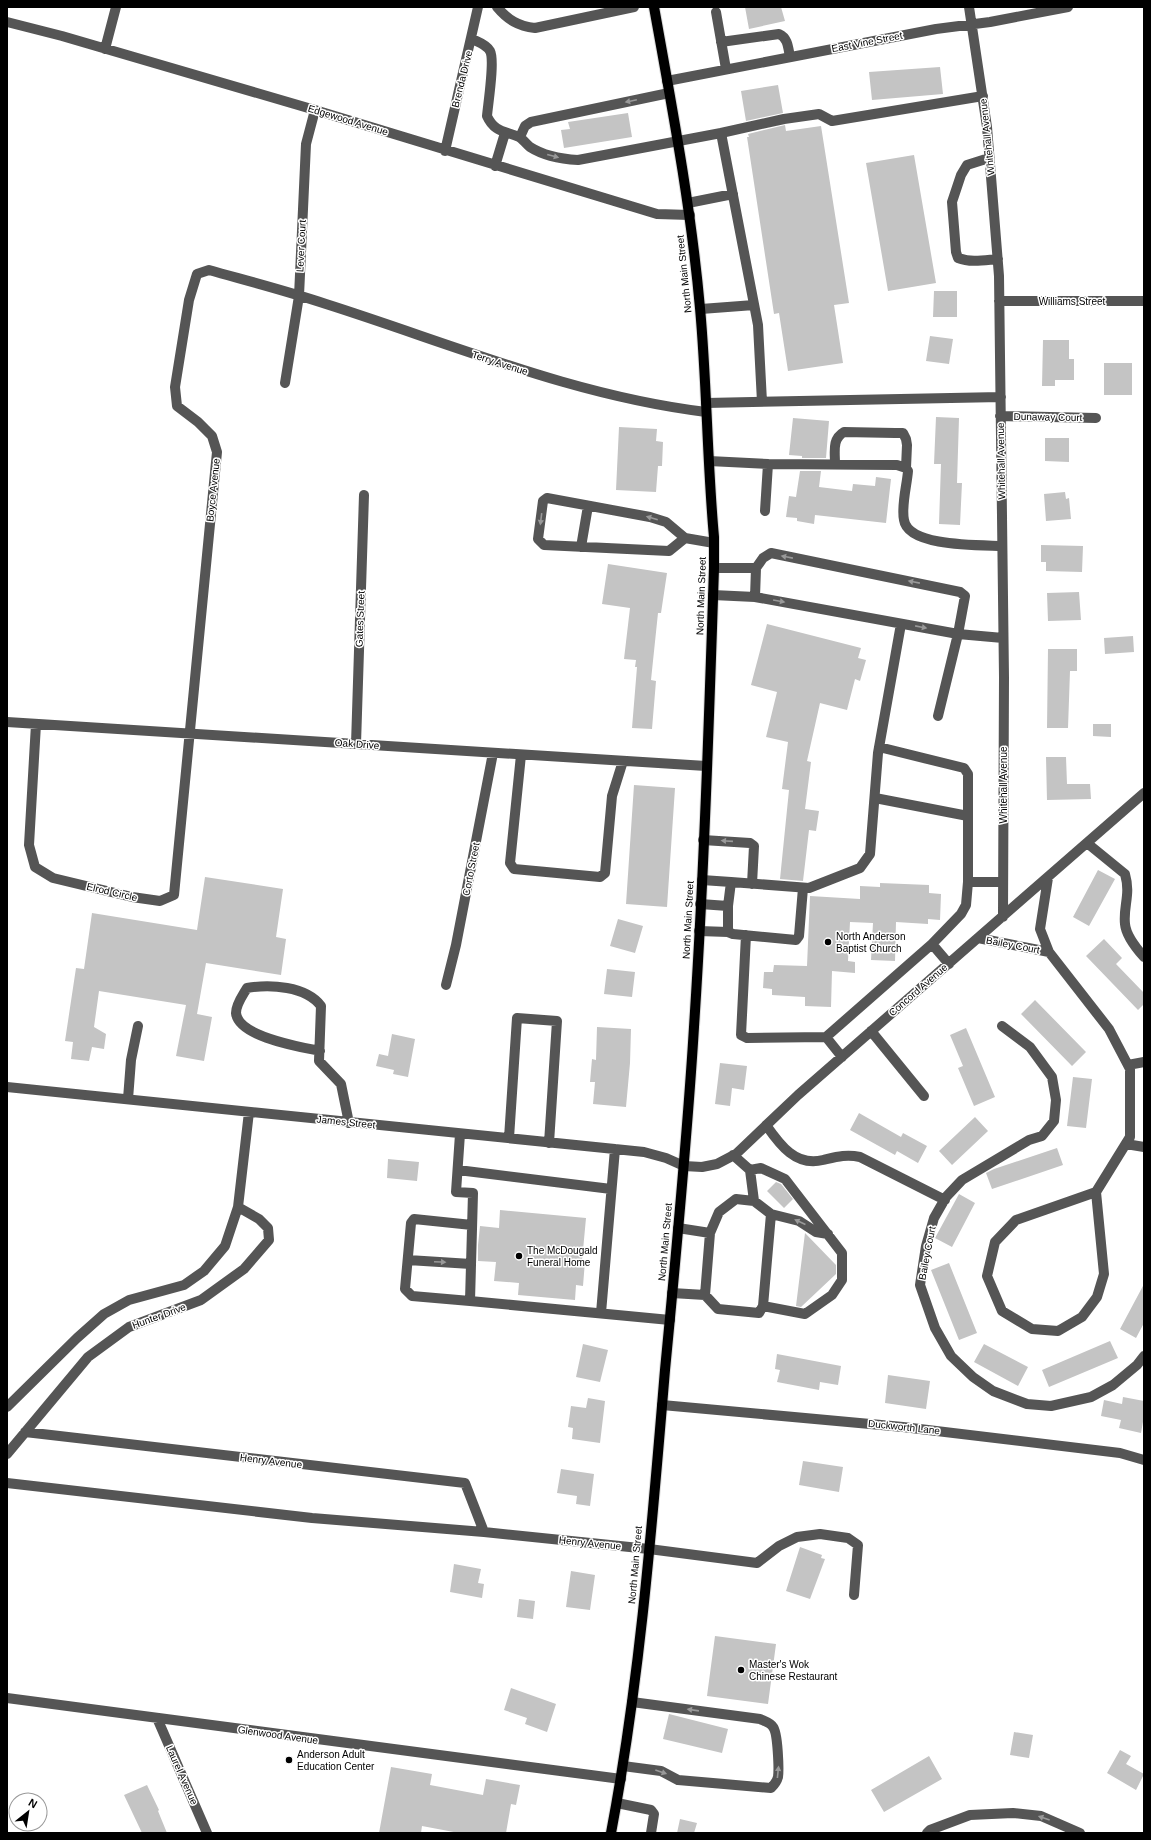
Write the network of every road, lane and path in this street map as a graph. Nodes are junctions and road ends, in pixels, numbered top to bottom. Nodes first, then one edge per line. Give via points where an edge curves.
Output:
1 (116, 7) edge
2 (478, 7) edge
3 (497, 7) edge
4 (634, 7) edge
5 (654, 7) edge
6 (968, 7) edge
7 (1068, 7) edge
8 (603, 10) edge
9 (716, 12) dead end
10 (7, 22) edge
11 (972, 24) junction
12 (472, 39) junction
13 (721, 42) junction
14 (105, 49) junction
15 (790, 57) junction
16 (726, 69) junction
17 (667, 81) junction
18 (670, 93) junction
19 (982, 96) junction
20 (315, 110) junction
21 (505, 133) junction
22 (721, 133) junction
23 (520, 137) junction
24 (677, 140) junction
25 (445, 150) junction
26 (989, 158) junction
27 (495, 166) junction
28 (733, 194) junction
29 (688, 203) junction
30 (690, 215) junction
31 (998, 259) junction
32 (298, 296) junction
33 (999, 301) junction
34 (1144, 301) edge
35 (754, 305) junction
36 (700, 309) junction
37 (285, 383) dead end
38 (1001, 397) junction
39 (762, 402) junction
40 (706, 407) junction
41 (1000, 416) junction
42 (1096, 418) dead end
43 (709, 461) junction
44 (768, 464) junction
45 (835, 464) junction
46 (906, 468) junction
47 (364, 495) dead end
48 (588, 506) junction
49 (765, 511) dead end
50 (685, 538) junction
51 (714, 543) junction
52 (1002, 546) junction
53 (581, 547) junction
54 (714, 568) junction
55 (756, 568) junction
56 (713, 595) junction
57 (755, 596) junction
58 (901, 624) junction
59 (958, 634) junction
60 (1003, 638) junction
61 (938, 716) dead end
62 (7, 722) edge
63 (36, 724) junction
64 (190, 734) junction
65 (356, 744) junction
66 (879, 747) junction
67 (493, 752) junction
68 (521, 755) junction
69 (623, 761) junction
70 (706, 766) junction
71 (1144, 793) edge
72 (875, 798) junction
73 (968, 816) junction
74 (703, 840) junction
75 (1088, 842) junction
76 (1048, 878) junction
77 (702, 880) junction
78 (731, 882) junction
79 (968, 882) junction
80 (1003, 882) junction
81 (752, 884) junction
82 (803, 888) junction
83 (700, 904) junction
84 (728, 906) junction
85 (1003, 917) junction
86 (699, 931) junction
87 (728, 932) junction
88 (746, 935) junction
89 (978, 938) junction
90 (932, 944) junction
91 (1049, 952) junction
92 (1144, 957) edge
93 (949, 964) junction
94 (446, 985) dead end
95 (138, 1026) dead end
96 (1002, 1026) dead end
97 (871, 1031) junction
98 (826, 1037) junction
99 (320, 1051) junction
100 (842, 1057) junction
101 (1144, 1062) edge
102 (1128, 1065) junction
103 (7, 1087) edge
104 (924, 1096) dead end
105 (128, 1099) junction
106 (249, 1112) junction
107 (349, 1123) junction
108 (766, 1125) junction
109 (460, 1134) junction
110 (509, 1138) junction
111 (549, 1143) junction
112 (1126, 1144) junction
113 (1144, 1147) edge
114 (615, 1149) junction
115 (733, 1156) junction
116 (684, 1166) junction
117 (458, 1170) junction
118 (750, 1170) junction
119 (611, 1189) junction
120 (1096, 1192) junction
121 (945, 1200) junction
122 (754, 1201) junction
123 (238, 1208) junction
124 (771, 1214) junction
125 (472, 1225) junction
126 (678, 1228) junction
127 (710, 1233) junction
128 (828, 1234) junction
129 (408, 1260) junction
130 (471, 1264) junction
131 (672, 1293) junction
132 (705, 1296) junction
133 (470, 1301) junction
134 (764, 1306) junction
135 (600, 1313) junction
136 (670, 1320) junction
137 (1144, 1356) edge
138 (662, 1405) junction
139 (7, 1407) edge
140 (25, 1432) junction
141 (7, 1454) edge
142 (1144, 1460) edge
143 (7, 1483) edge
144 (484, 1532) junction
145 (648, 1549) junction
146 (854, 1595) dead end
147 (7, 1698) edge
148 (632, 1702) junction
149 (157, 1718) junction
150 (623, 1766) junction
151 (621, 1779) junction
152 (617, 1803) junction
153 (207, 1833) edge
154 (611, 1833) edge
155 (651, 1833) edge
156 (927, 1833) edge
157 (1080, 1833) edge

1 - 14 street
2 - 12 street, Brenda Drive
3 - 8 street via 511,21 534,28
4 - 8 street
5 - 17 main road, North Main Street
6 - 11 street, Whitehall Avenue
7 - 11 street, East Vine Street
9 - 13 street
10 - 14 street, Edgewood Avenue
11 - 15 street, East Vine Street
11 - 19 street, Whitehall Avenue
12 - 21 street via 490,51 492,60 487,116 490,124
12 - 25 street, Brenda Drive
13 - 15 street via 779,34 787,41
13 - 16 street
14 - 20 street, Edgewood Avenue
15 - 16 street, East Vine Street
16 - 17 street, East Vine Street
17 - 18 main road, North Main Street
18 -> 23 street via 531,122 525,126
18 - 24 main road, North Main Street
19 - 22 street via 832,120 819,114
19 - 26 street, Whitehall Avenue
20 - 25 street, Edgewood Avenue
20 - 32 street, Lever Court via 306,144
21 - 23 street
21 - 27 street
22 - 24 street
22 - 28 street
23 -> 24 street via 542,153 578,160
24 - 29 main road, North Main Street
25 - 27 street, Edgewood Avenue
26 - 31 street, Whitehall Avenue
26 - 31 street via 967,165 952,202 956,252 958,258 963,260
27 - 30 street, Edgewood Avenue via 658,214
28 - 29 street
28 - 35 street
29 - 30 main road, North Main Street
30 - 36 main road, North Main Street
31 - 33 street, Whitehall Avenue
32 - 37 street, Lever Court
32 - 40 street, Terry Avenue via 578,387 664,406
32 - 64 street, Boyce Avenue via 209,270 197,274 189,300 175,387 177,406 212,436 217,452
33 - 34 street, Williams Street
33 - 38 street, Whitehall Avenue
35 - 36 street
35 - 39 street via 758,325
36 - 40 main road, North Main Street
38 - 39 street, Terry Avenue
38 - 41 street, Whitehall Avenue
39 - 40 street, Terry Avenue
40 - 43 main road, North Main Street
41 - 42 street, Dunaway Court
41 - 52 street, Whitehall Avenue
43 - 44 street
43 - 51 main road, North Main Street
44 - 45 street
44 - 49 street
45 - 46 street via 897,465
45 - 46 street via 836,440 844,432 895,433 903,434 906,439
46 - 52 street via 908,471 903,519 909,530 924,538 944,543
47 - 65 street, Gates Street
50 -> 48 street via 666,522 655,518
48 - 53 street
48 -> 53 street via 548,498 543,501 538,539 544,545
50 - 51 street
50 - 53 street via 669,552
51 - 54 main road, North Main Street
52 - 60 street, Whitehall Avenue
54 - 55 street
54 - 56 main road, North Main Street
55 - 57 street
59 -> 55 street via 965,596 960,592 771,553 762,558
56 - 57 street
56 - 70 main road, North Main Street
57 -> 58 street
58 -> 59 street
58 - 66 street
59 - 60 street
59 - 61 street
60 - 80 street, Whitehall Avenue
62 - 63 street, Oak Drive
63 - 64 street, Oak Drive
63 - 64 street, Elrod Circle via 29,845 34,867 53,878 160,901 174,894
64 - 65 street, Oak Drive
65 - 67 street, Oak Drive
66 - 72 street
66 - 73 street via 964,768 968,774
67 - 68 street, Oak Drive
67 - 94 street, Corto Street
68 - 69 street, Oak Drive
68 - 69 street via 510,863 514,869 600,877 605,873 612,796
69 - 70 street, Oak Drive
70 - 74 main road, North Main Street
71 - 75 street, Concord Avenue
72 - 73 street
72 - 82 street via 870,854 860,868
73 - 79 street
74 - 77 main road, North Main Street
81 -> 74 street via 754,846 750,843
75 - 76 street, Concord Avenue
75 - 92 street via 1125,874 1128,895 1124,925
76 - 85 street, Concord Avenue
76 - 91 street, Bailey Court via 1040,929
77 - 78 street
77 - 83 main road, North Main Street
78 - 81 street
78 - 84 street
79 - 80 street
79 - 90 street via 966,905 961,914
80 - 85 street, Whitehall Avenue
81 - 82 street
82 - 88 street via 799,936 796,940
83 - 84 street
83 - 86 main road, North Main Street
84 - 87 street
85 - 89 street, Concord Avenue
86 - 87 street
86 - 116 main road, North Main Street
87 - 88 street
88 - 98 street via 741,1035 747,1038
89 - 91 street, Bailey Court
89 - 93 street, Concord Avenue
90 - 93 street
90 - 98 street
91 - 102 street, Bailey Court via 1109,1029
93 - 97 street, Concord Avenue
95 - 105 street via 131,1060
96 - 121 street, Bailey Court via 1030,1047 1052,1077 1056,1100 1054,1121 1042,1136 1023,1143 962,1180
97 - 100 street, Concord Avenue
97 - 104 street
98 - 100 street
99 - 99 street via 321,1006 317,1000 300,990 264,985 247,988 236,1013 244,1026 272,1040
99 - 107 street via 319,1061 340,1084
100 - 108 street, Concord Avenue
101 - 102 street
102 - 112 street, Bailey Court via 1130,1137
103 - 105 street, James Street
105 - 106 street, James Street
106 - 107 street, James Street
106 - 123 street
107 - 109 street, James Street
108 - 115 street, Concord Avenue
108 - 121 street via 788,1152 802,1161 818,1162 849,1154 860,1157
109 - 110 street, James Street
109 - 117 street
110 - 111 street, James Street
110 - 111 street via 517,1018 557,1021
111 - 114 street, James Street
112 - 113 street
112 - 120 street, Bailey Court
114 - 116 street, James Street via 644,1152
114 - 119 street
115 - 116 street, Concord Avenue via 718,1164
115 - 118 street
116 - 126 main road, North Main Street
117 - 119 street
117 - 125 street via 456,1192 473,1194
118 - 122 street
118 - 128 street via 761,1168 785,1180
119 - 135 street
120 - 120 street via 1104,1274 1097,1297 1082,1317 1058,1331 1032,1329 1002,1311 987,1276 995,1242 1016,1220
121 - 137 street, Bailey Court via 934,1218 926,1246 920,1285 935,1328 948,1351 973,1377 993,1392 1018,1401 1051,1406 1091,1397 1114,1386
122 - 124 street
122 - 127 street via 736,1200 719,1212
123 - 139 street via 225,1246 204,1271 184,1285 130,1300 104,1314
123 - 140 street, Hunter Drive via 259,1219 268,1228 269,1240 244,1269 201,1300 129,1327 88,1357
128 -> 124 street via 816,1232 799,1221
124 - 134 street
125 - 129 street via 414,1219 411,1223
125 - 130 street
126 - 127 street
126 - 131 main road, North Main Street
127 - 132 street
128 - 134 street via 842,1253 842,1280 832,1294 805,1314
129 -> 130 street
129 - 133 street via 405,1290 412,1296
130 - 133 street
131 - 132 street
131 - 136 main road, North Main Street
132 - 134 street via 718,1309 759,1313
133 - 135 street
135 - 136 street
136 - 138 main road, North Main Street
138 - 142 street, Duckworth Lane via 903,1427 1120,1453
138 - 145 main road, North Main Street
140 - 141 street, Hunter Drive
140 - 144 street, Henry Avenue via 465,1483
143 - 144 street, Henry Avenue via 312,1518
144 - 145 street, Henry Avenue
145 - 146 street, Henry Avenue via 757,1563 779,1546 797,1537 820,1534 848,1538 858,1545
145 - 148 main road, North Main Street via 641,1636
147 - 149 street, Glenwood Avenue
148 - 150 main road, North Main Street
150 -> 148 street via 661,1771 678,1780 772,1788 778,1779 776,1732 773,1726 760,1719
149 - 151 street, Glenwood Avenue
149 - 153 street, Laurel Avenue
150 - 151 main road, North Main Street
151 - 152 main road, North Main Street
152 - 154 main road, North Main Street
152 - 155 street via 651,1810 654,1814
157 -> 156 street via 1041,1816 1013,1812 970,1815

